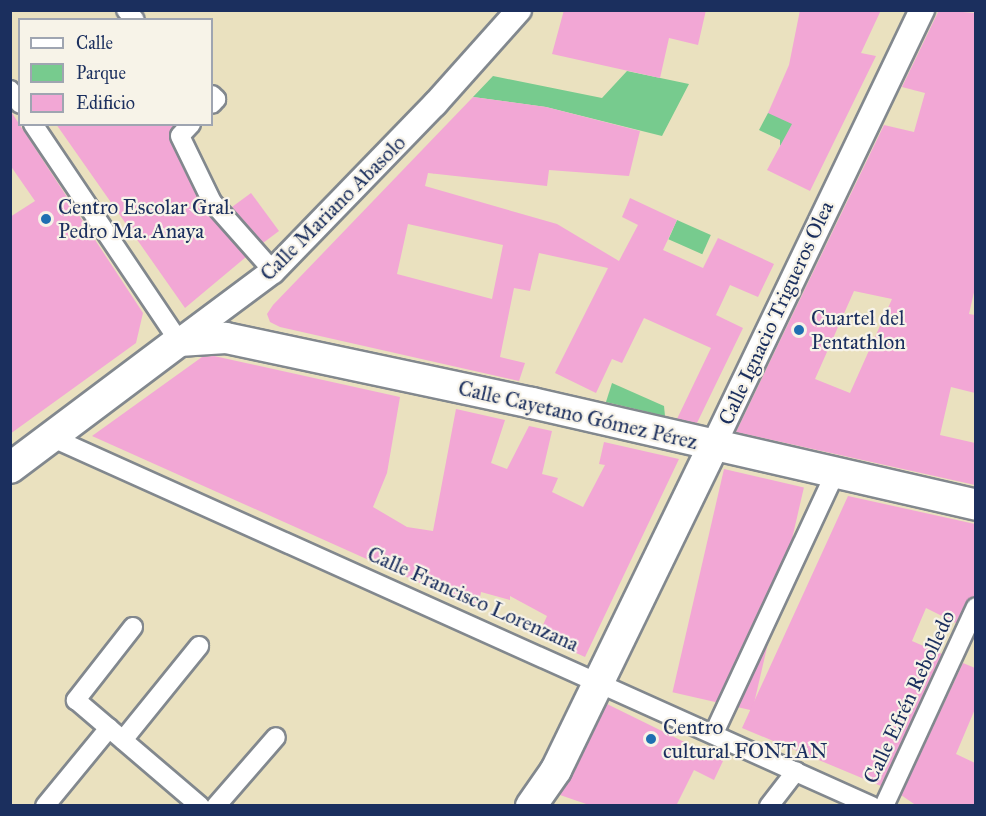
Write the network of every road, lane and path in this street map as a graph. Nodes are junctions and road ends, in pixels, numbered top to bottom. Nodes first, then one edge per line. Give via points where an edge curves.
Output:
1 (519, 10) edge
2 (922, 10) edge
3 (34, 126) edge
4 (189, 126) edge
5 (273, 271) junction
6 (179, 341) junction
7 (54, 438) junction
8 (713, 446) junction
9 (10, 468) edge
10 (834, 473) junction
11 (975, 505) edge
12 (975, 607) edge
13 (133, 627) dead end
14 (199, 646) dead end
15 (598, 679) junction
16 (714, 733) junction
17 (116, 734) junction
18 (276, 737) dead end
19 (796, 771) junction
20 (45, 806) edge
21 (200, 806) edge
22 (216, 806) edge
23 (531, 806) edge
24 (769, 806) edge
25 (872, 806) edge
26 (884, 806) edge

1 - 5 street, Calle Mariano Abasolo via 435,104
2 - 8 street, Calle Ignacio Trigueros Olea
3 - 6 street
4 - 5 street via 180,136 212,202
5 - 6 street, Calle Mariano Abasolo
6 - 7 main road, Calle Mariano Abasolo
6 - 8 main road, Calle Cayetano Gómez Pérez via 226,338
7 - 9 main road, Calle Mariano Abasolo
7 - 15 street, Calle Francisco Lorenzana
8 - 10 main road, Calle Cayetano Gómez Pérez
8 - 15 main road, Calle Ignacio Trigueros Olea
10 - 11 main road, Calle Cayetano Gómez Pérez
10 - 16 street
12 - 26 street, Calle Efrén Rebolledo
13 - 17 street via 76,700
14 - 17 street
15 - 16 street, Calle Francisco Lorenzana
15 - 23 main road, Calle Ignacio Trigueros Olea via 556,770
16 - 19 street, Calle Francisco Lorenzana
17 - 20 street
17 - 21 street
18 - 22 street
19 - 24 street
19 - 25 street, Calle Francisco Lorenzana

